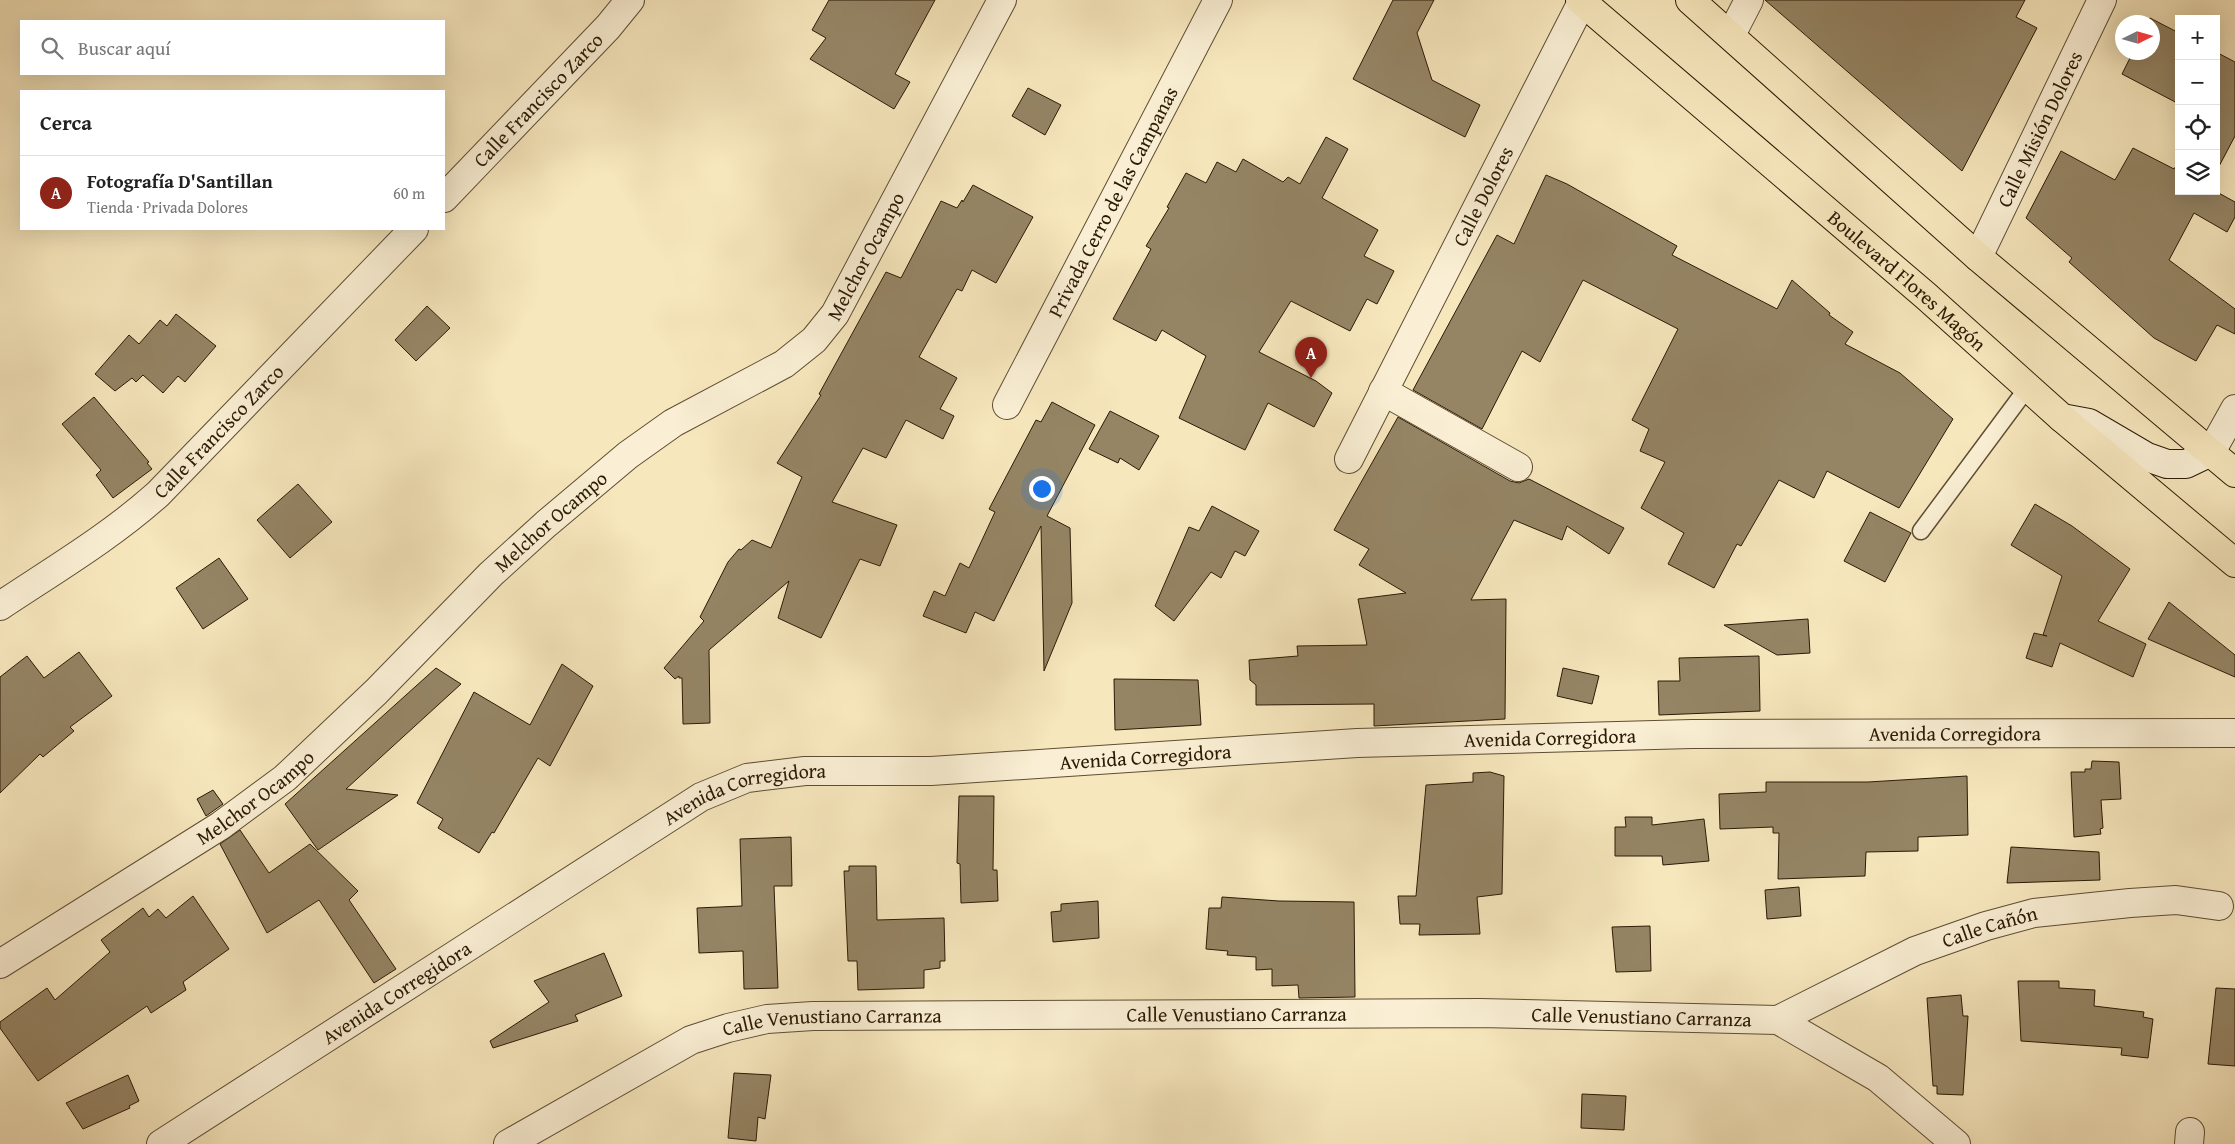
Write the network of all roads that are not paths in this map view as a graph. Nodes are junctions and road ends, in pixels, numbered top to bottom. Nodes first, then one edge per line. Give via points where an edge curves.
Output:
1 (630, 0) edge
2 (1002, 0) edge
3 (1218, 0) edge
4 (1690, 0) edge
5 (1749, 0) edge
6 (2102, 0) edge
7 (1581, 1) edge
8 (1731, 35) junction
9 (445, 197) edge
10 (413, 230) edge
11 (1978, 257) junction
12 (2028, 387) junction
13 (1383, 391) junction
14 (1007, 405) dead end
15 (2235, 409) edge
16 (2062, 418) junction
17 (2211, 452) junction
18 (1349, 459) dead end
19 (1518, 467) dead end
20 (2235, 473) edge
21 (1921, 531) dead end
22 (2235, 563) edge
23 (0, 606) edge
24 (2235, 733) edge
25 (2219, 906) dead end
26 (0, 964) edge
27 (1778, 1020) junction
28 (161, 1144) edge
29 (508, 1144) edge
30 (1956, 1144) edge

1 - 9 street, Calle Francisco Zarco
2 - 26 street, Melchor Ocampo via 835,314 814,340 784,364 673,423 628,455 498,568 376,692 285,778 220,826
3 - 14 street, Privada Cerro de las Campanas
4 - 8 main road
5 - 8 street
6 - 11 street, Calle Misión Dolores
7 - 12 main road, Boulevard Flores Magón
7 - 13 street, Calle Dolores
8 - 11 main road
10 - 23 street, Calle Francisco Zarco via 132,518
11 - 17 main road
12 - 16 main road, Boulevard Flores Magón
12 - 21 lane
13 - 18 street, Calle Dolores
13 - 19 street
15 - 17 street
16 - 17 street via 2089,423 2146,457 2167,464 2186,464
16 - 22 main road, Boulevard Flores Magón
17 - 20 main road
24 - 28 street, Avenida Corregidora via 1692,734 1357,743 930,771 804,771 747,778 701,797
25 - 27 street, Calle Cañón via 2176,900 2034,913 1915,951
27 - 29 street, Calle Venustiano Carranza via 1480,1012 768,1019 691,1040
27 - 30 street, Calle Venustiano Carranza via 1878,1078

